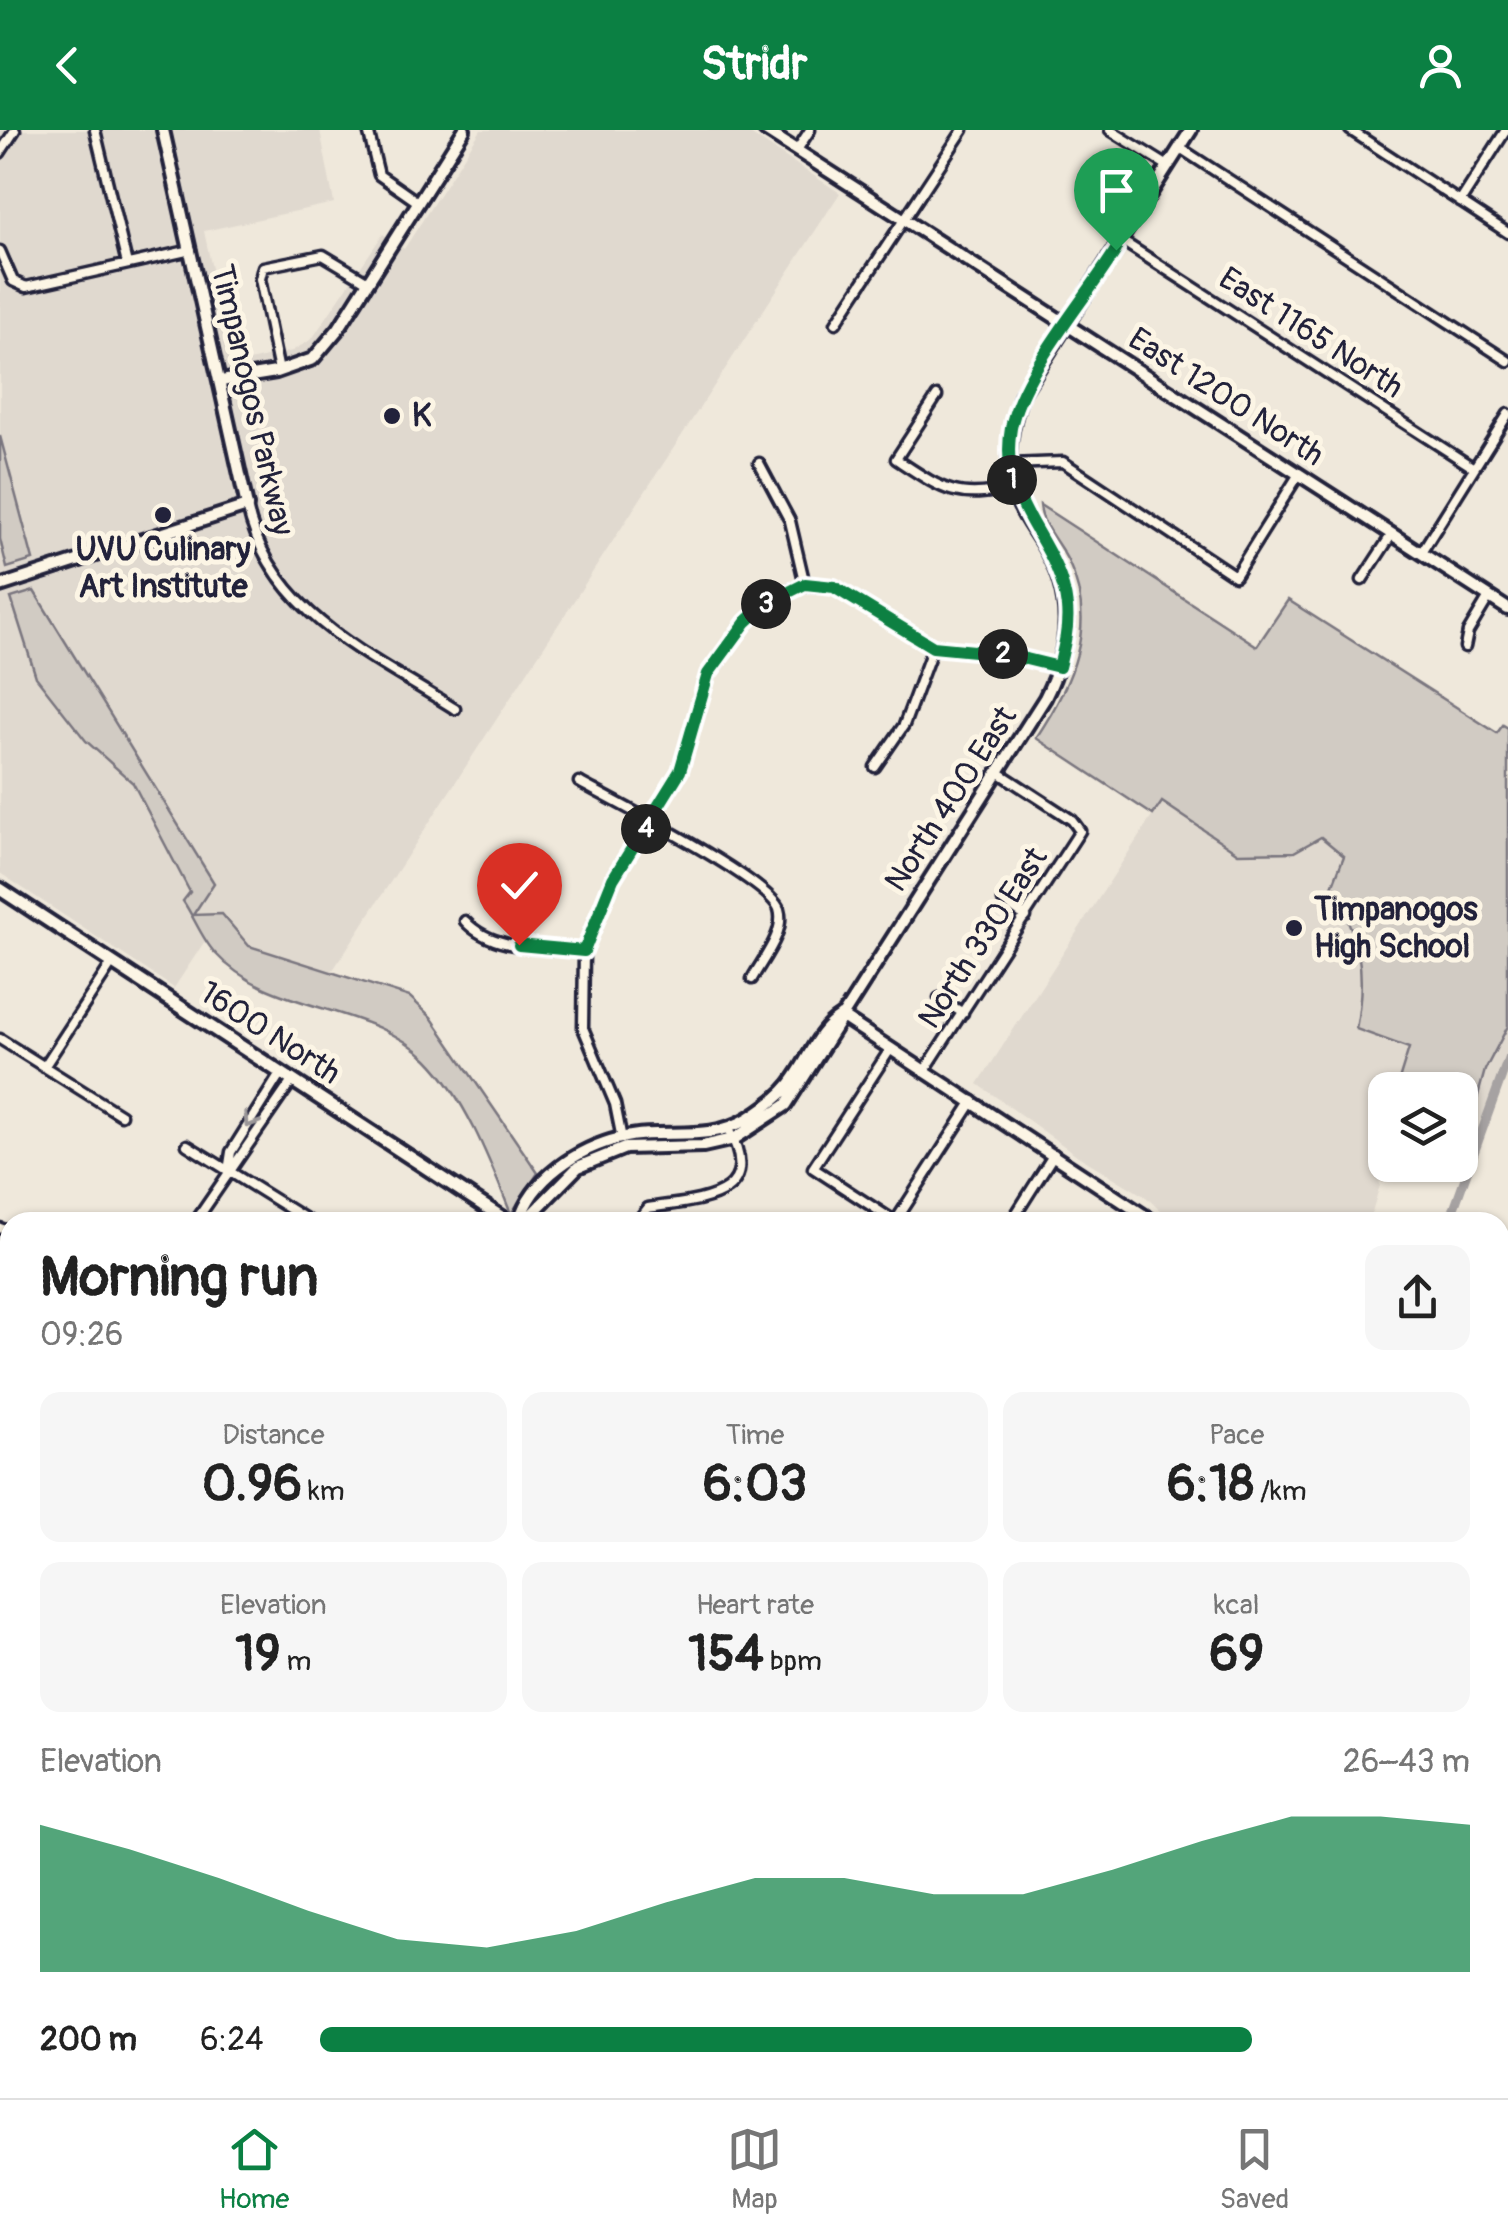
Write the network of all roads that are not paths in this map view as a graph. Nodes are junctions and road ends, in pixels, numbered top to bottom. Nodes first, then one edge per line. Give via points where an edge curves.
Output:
1 (15, 130) edge
2 (95, 130) edge
3 (163, 130) edge
4 (368, 130) edge
5 (464, 130) edge
6 (765, 130) edge
7 (810, 130) edge
8 (963, 130) edge
9 (1110, 130) edge
10 (1191, 130) edge
11 (1350, 130) edge
12 (1506, 130) edge
13 (1180, 148) junction
14 (796, 150) junction
15 (0, 153) edge
16 (1168, 166) junction
17 (1460, 202) junction
18 (419, 203) junction
19 (902, 219) junction
20 (1508, 233) edge
21 (1122, 241) junction
22 (191, 250) junction
23 (0, 251) edge
24 (126, 264) junction
25 (368, 282) junction
26 (836, 323) dead end
27 (1067, 324) junction
28 (1508, 362) edge
29 (278, 371) junction
30 (220, 381) junction
31 (936, 396) dead end
32 (1508, 414) edge
33 (760, 463) dead end
34 (1010, 464) junction
35 (1474, 468) junction
36 (1299, 474) junction
37 (1013, 488) junction
38 (247, 506) junction
39 (1392, 534) junction
40 (1421, 553) junction
41 (1362, 580) dead end
42 (805, 584) junction
43 (0, 586) edge
44 (1489, 597) junction
45 (1508, 609) edge
46 (933, 647) junction
47 (1465, 647) dead end
48 (1059, 667) junction
49 (455, 709) dead end
50 (875, 768) dead end
51 (998, 772) junction
52 (579, 782) dead end
53 (650, 822) junction
54 (0, 889) edge
55 (1003, 901) dead end
56 (1026, 917) junction
57 (465, 921) dead end
58 (584, 951) junction
59 (112, 963) junction
60 (752, 979) dead end
61 (939, 998) dead end
62 (962, 1013) junction
63 (841, 1016) junction
64 (0, 1039) edge
65 (891, 1048) junction
66 (44, 1067) junction
67 (925, 1070) junction
68 (280, 1074) junction
69 (292, 1081) junction
70 (974, 1102) junction
71 (121, 1115) dead end
72 (731, 1134) junction
73 (623, 1143) junction
74 (188, 1145) dead end
75 (1055, 1154) junction
76 (228, 1171) junction
77 (201, 1212) edge
78 (295, 1212) edge
79 (495, 1212) edge
80 (532, 1212) edge
81 (645, 1212) edge
82 (880, 1212) edge
83 (902, 1212) edge
84 (1017, 1212) edge
85 (1139, 1212) edge

1 - 15 street
2 - 24 street
3 - 22 street, Timpanogos Parkway
4 - 18 street via 379,174
5 - 18 street
6 - 14 street, East 1200 North
7 - 14 street
8 - 19 street
9 - 16 street
10 - 13 street, North 400 East
11 - 17 street
12 - 17 street
13 - 16 street, North 400 East
13 - 28 street
14 - 19 street, East 1200 North
16 - 21 street, North 400 East
17 - 20 street
18 - 25 street
19 - 26 street
19 - 27 street, East 1200 North
21 - 27 street, North 400 East
21 - 35 street, East 1165 North
22 - 24 street
22 - 30 street, Timpanogos Parkway
23 - 24 street via 13,281 26,287
25 - 29 street via 313,359
25 - 29 street via 323,256 263,267
27 - 34 street, North 400 East via 1021,396 1011,426
27 - 36 street, East 1200 North
29 - 30 street
30 - 38 street, Timpanogos Parkway
31 - 37 street via 896,460 947,493 976,496
32 - 35 street
33 - 42 street via 790,521
34 - 36 street via 1063,462 1235,576
34 - 37 street, North 400 East
35 - 40 street
36 - 39 street, East 1200 North
37 - 48 street, North 400 East via 1061,582 1067,634
38 - 43 street
38 - 49 street, Timpanogos Parkway via 266,563 305,609
39 - 40 street, East 1200 North
39 - 41 street
40 - 44 street, East 1200 North
42 - 46 street via 840,589
42 - 53 street via 746,622 708,674 680,771
44 - 45 street, East 1200 North
44 - 47 street
46 - 48 street
46 - 50 street via 904,726
48 - 51 street, North 400 East
51 - 56 street, North 330 East via 1080,832
51 - 63 street, North 400 East
52 - 53 street
53 - 58 street via 613,879
53 - 60 street via 759,886 778,907 780,918
54 - 59 main road, 1600 North
55 - 56 street
56 - 62 street, North 330 East
57 - 58 street via 495,942
58 - 73 street via 583,1028 615,1104
59 - 66 street
59 - 68 main road, 1600 North
61 - 62 street
62 - 67 street, North 330 East
63 - 65 street
63 - 72 street, North 400 East via 786,1105
64 - 66 street
65 - 67 street
65 - 82 street via 813,1168
66 - 71 street
67 - 70 street
68 - 69 main road, 1600 North
68 -> 76 street via 231,1152
69 - 76 street
69 - 79 main road, 1600 North
70 - 75 street
70 - 83 street
72 - 73 street via 703,1146
72 - 81 street via 741,1159 737,1178 720,1197
73 - 80 street via 578,1166
74 - 76 street
75 - 84 street
75 - 85 street
76 - 77 street
76 - 78 street

